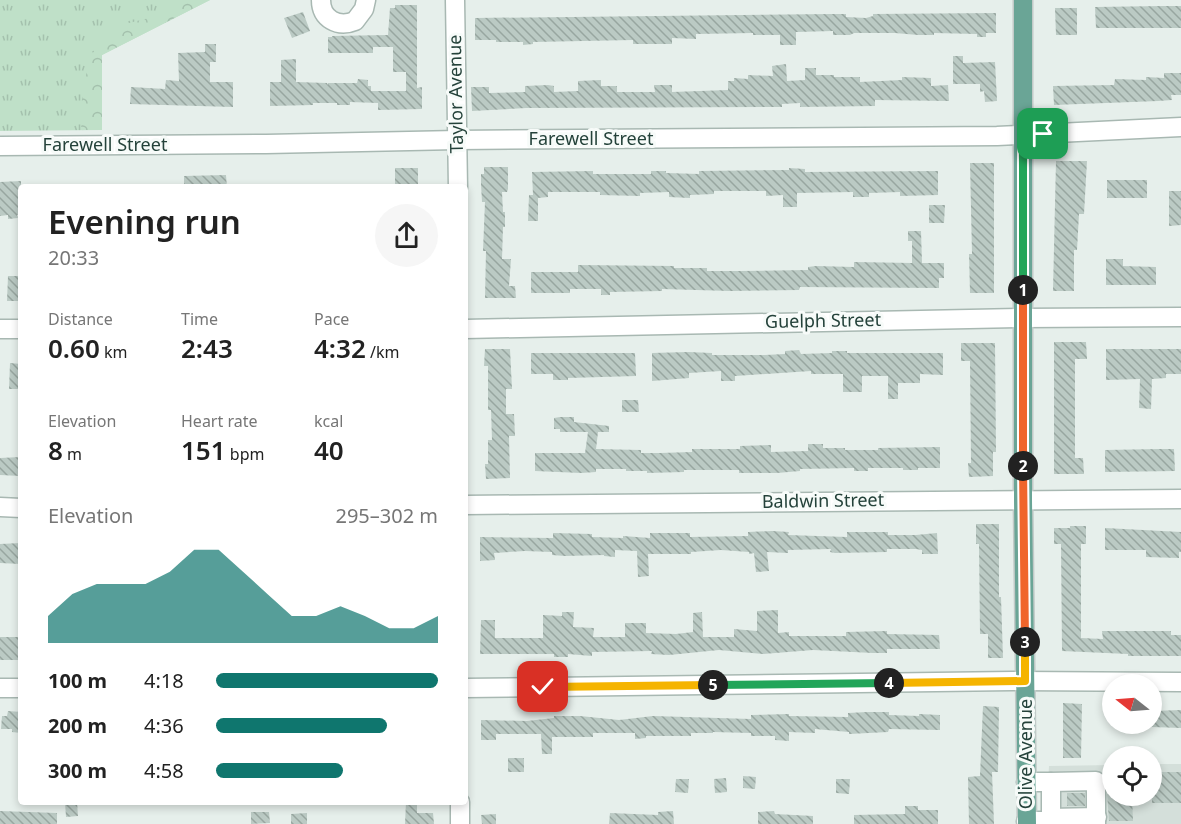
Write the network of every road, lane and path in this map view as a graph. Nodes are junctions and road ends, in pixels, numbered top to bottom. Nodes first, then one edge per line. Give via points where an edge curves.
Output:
1 (321, 0) edge
2 (366, 0) edge
3 (455, 0) edge
4 (1023, 0) edge
5 (1181, 128) edge
6 (1023, 135) junction
7 (457, 140) junction
8 (0, 146) edge
9 (458, 184) edge
10 (1181, 317) edge
11 (1023, 318) junction
12 (468, 328) edge
13 (0, 329) edge
14 (18, 329) edge
15 (1181, 499) edge
16 (1023, 500) junction
17 (468, 505) edge
18 (0, 507) edge
19 (18, 508) edge
20 (1025, 681) junction
21 (1181, 682) edge
22 (0, 688) edge
23 (18, 688) edge
24 (468, 688) edge
25 (1026, 782) junction
26 (1051, 782) junction
27 (460, 805) edge
28 (1096, 820) edge
29 (1057, 821) edge
30 (1027, 823) edge
31 (460, 824) edge

1 - 2 street via 322,11 340,24 355,21
3 - 7 street, Taylor Avenue
4 - 6 main road, Olive Avenue
5 - 6 street, Farewell Street
6 - 7 street, Farewell Street
6 - 11 main road, Olive Avenue
7 - 8 street, Farewell Street
7 - 9 street, Taylor Avenue
10 - 11 street, Guelph Street
11 - 12 street, Guelph Street
11 - 16 main road, Olive Avenue
13 - 14 street
15 - 16 street, Baldwin Street
16 - 17 street, Baldwin Street
16 - 20 main road, Olive Avenue
18 - 19 street
20 - 21 street
20 - 24 street
20 - 25 main road, Olive Avenue
22 - 23 street
25 - 26 street
25 - 30 main road, Olive Avenue
26 - 28 street via 1096,781
26 - 29 street
27 - 31 street
28 - 29 street
29 - 30 street

